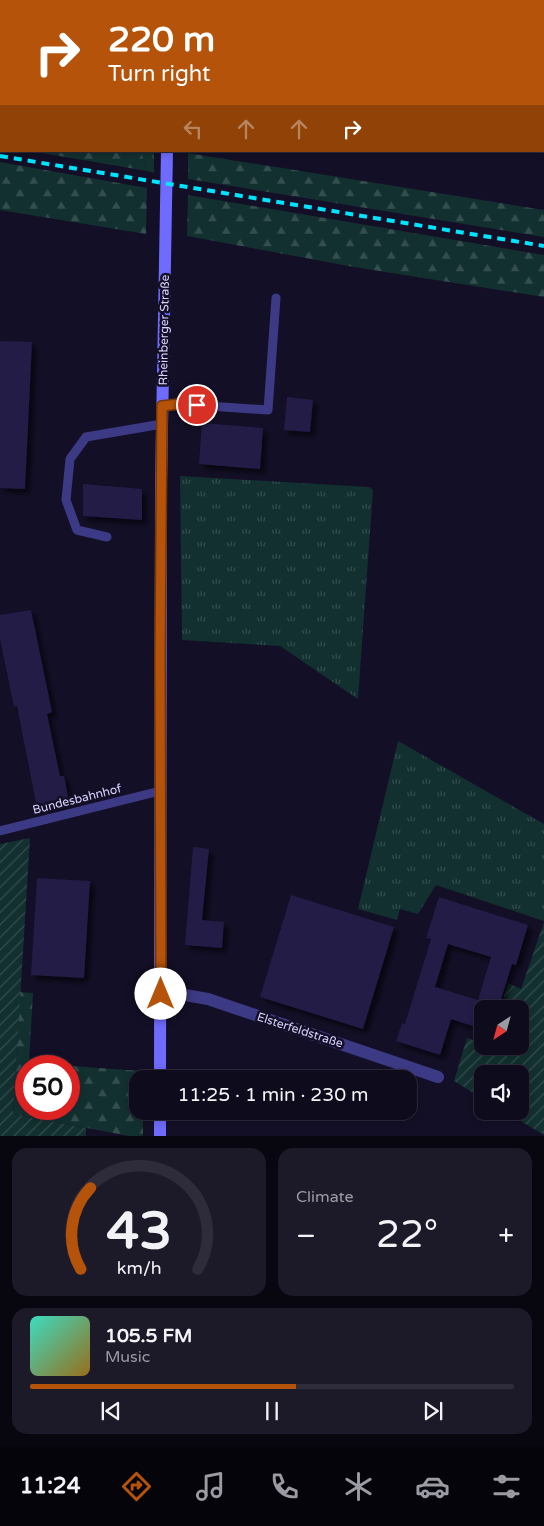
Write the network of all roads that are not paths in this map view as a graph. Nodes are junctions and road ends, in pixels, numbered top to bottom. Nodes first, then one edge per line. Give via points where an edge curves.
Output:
1 (167, 152) edge
2 (276, 298) dead end
3 (162, 406) junction
4 (162, 424) junction
5 (107, 537) dead end
6 (160, 791) junction
7 (0, 831) edge
8 (161, 994) junction
9 (160, 1070) edge
10 (438, 1078) dead end
11 (160, 1120) edge
12 (160, 1136) edge

1 - 3 main road, Rheinberger Straße
2 - 3 lane via 268,410 179,404
3 - 4 main road, Rheinberger Straße
4 - 5 lane via 86,437 70,459 66,500 77,530
4 - 6 main road, Rheinberger Straße
6 - 7 lane, Bundesbahnhof
6 - 8 main road, Rheinberger Straße
8 - 9 main road, Rheinberger Straße
8 - 10 street, Elsterfeldstraße via 208,1000
11 - 12 main road

